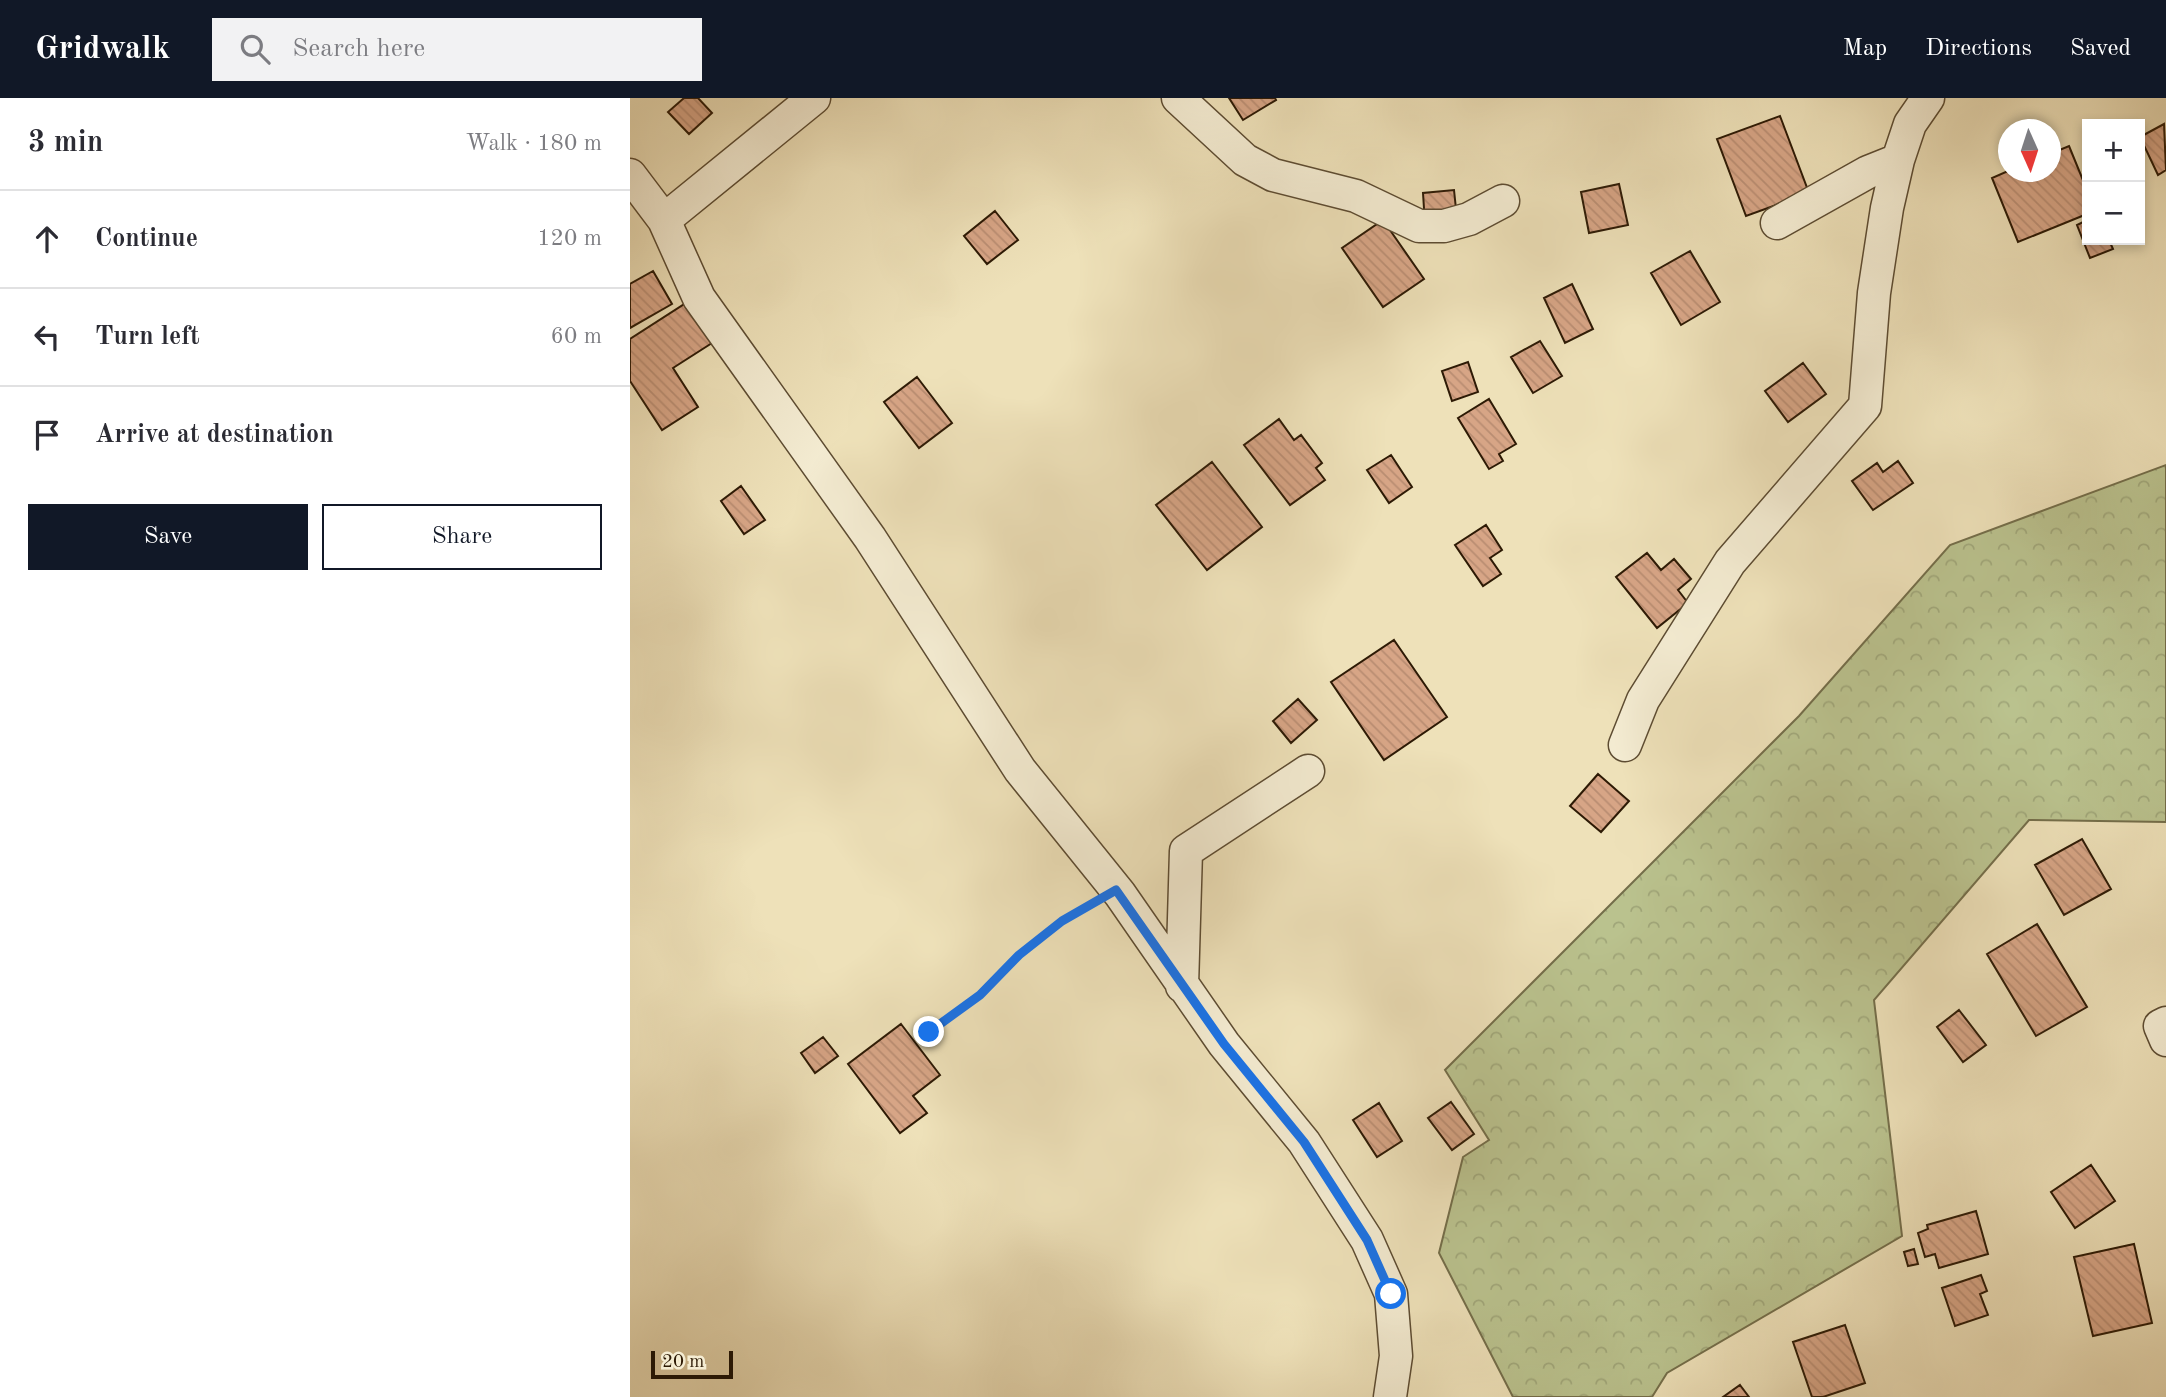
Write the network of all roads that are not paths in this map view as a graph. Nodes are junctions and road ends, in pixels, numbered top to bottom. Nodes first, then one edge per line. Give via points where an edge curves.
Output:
1 (814, 98) edge
2 (1178, 98) edge
3 (1928, 98) edge
4 (1898, 160) junction
5 (630, 175) edge
6 (1503, 201) dead end
7 (664, 220) junction
8 (1777, 223) dead end
9 (1625, 745) dead end
10 (1308, 771) dead end
11 (1182, 986) junction
12 (2166, 1023) edge
13 (2166, 1040) edge
14 (1390, 1397) edge

1 - 7 street
2 - 6 street via 1245,160 1273,175 1356,197 1419,226 1469,219
3 - 4 street via 1910,124
4 - 8 street
4 - 9 street via 1874,293 1865,406 1730,562 1643,700
5 - 7 street
7 - 11 street via 699,298 870,538 1020,770 1116,890
10 - 11 street via 1186,851
11 - 14 street via 1304,1142 1367,1240 1391,1294 1396,1356
12 - 13 street via 2160,1026

